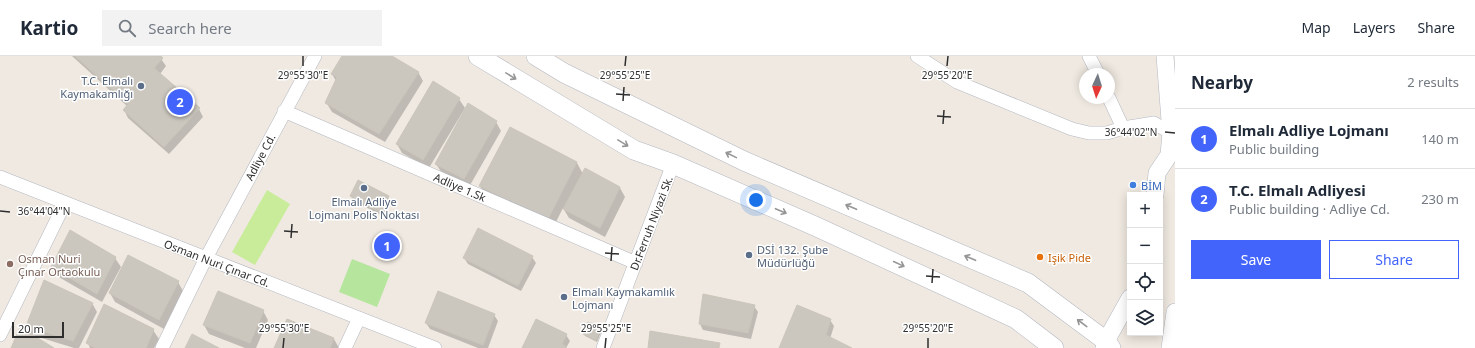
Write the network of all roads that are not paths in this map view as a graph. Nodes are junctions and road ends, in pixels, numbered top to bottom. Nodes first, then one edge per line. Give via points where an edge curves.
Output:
1 (315, 56) edge
2 (478, 56) edge
3 (536, 56) edge
4 (917, 56) edge
5 (1089, 56) edge
6 (1165, 56) edge
7 (1095, 68) edge
8 (1112, 104) edge
9 (1172, 106) edge
10 (284, 111) junction
11 (1154, 123) junction
12 (1123, 128) junction
13 (1173, 133) edge
14 (1172, 160) edge
15 (673, 164) junction
16 (0, 177) edge
17 (1155, 192) edge
18 (65, 203) junction
19 (206, 258) junction
20 (636, 263) junction
21 (1129, 300) edge
22 (1175, 312) edge
23 (359, 318) junction
24 (0, 336) edge
25 (1107, 346) edge
26 (162, 348) edge
27 (345, 348) edge
28 (435, 348) edge
29 (603, 348) edge
30 (1054, 348) edge
31 (1170, 348) edge

1 - 10 street, Adliye Cd.
2 -> 15 main road via 634,150
25 -> 3 main road via 1028,283 744,161 564,73
4 - 12 street via 956,82 1072,129 1089,134
5 - 7 street
6 - 9 street
8 - 12 street
9 - 11 street
9 - 13 street
10 - 19 street, Adliye Cd.
10 - 20 street, Adliye 1.Sk
11 - 12 street
11 - 13 street
13 - 14 street
14 - 17 street via 1157,173
15 - 20 street, Dr.Ferruh Niyazi Sk.
15 -> 30 main road via 1016,319
16 - 18 street, Osman Nuri Çınar Cd.
18 - 19 street, Osman Nuri Çınar Cd.
18 - 24 street
19 - 23 street, Osman Nuri Çınar Cd.
19 - 26 street, Adliye Cd.
20 - 29 street, Dr.Ferruh Niyazi Sk.
21 - 25 street
22 - 31 street
23 - 27 street
23 - 28 street, Osman Nuri Çınar Cd.

